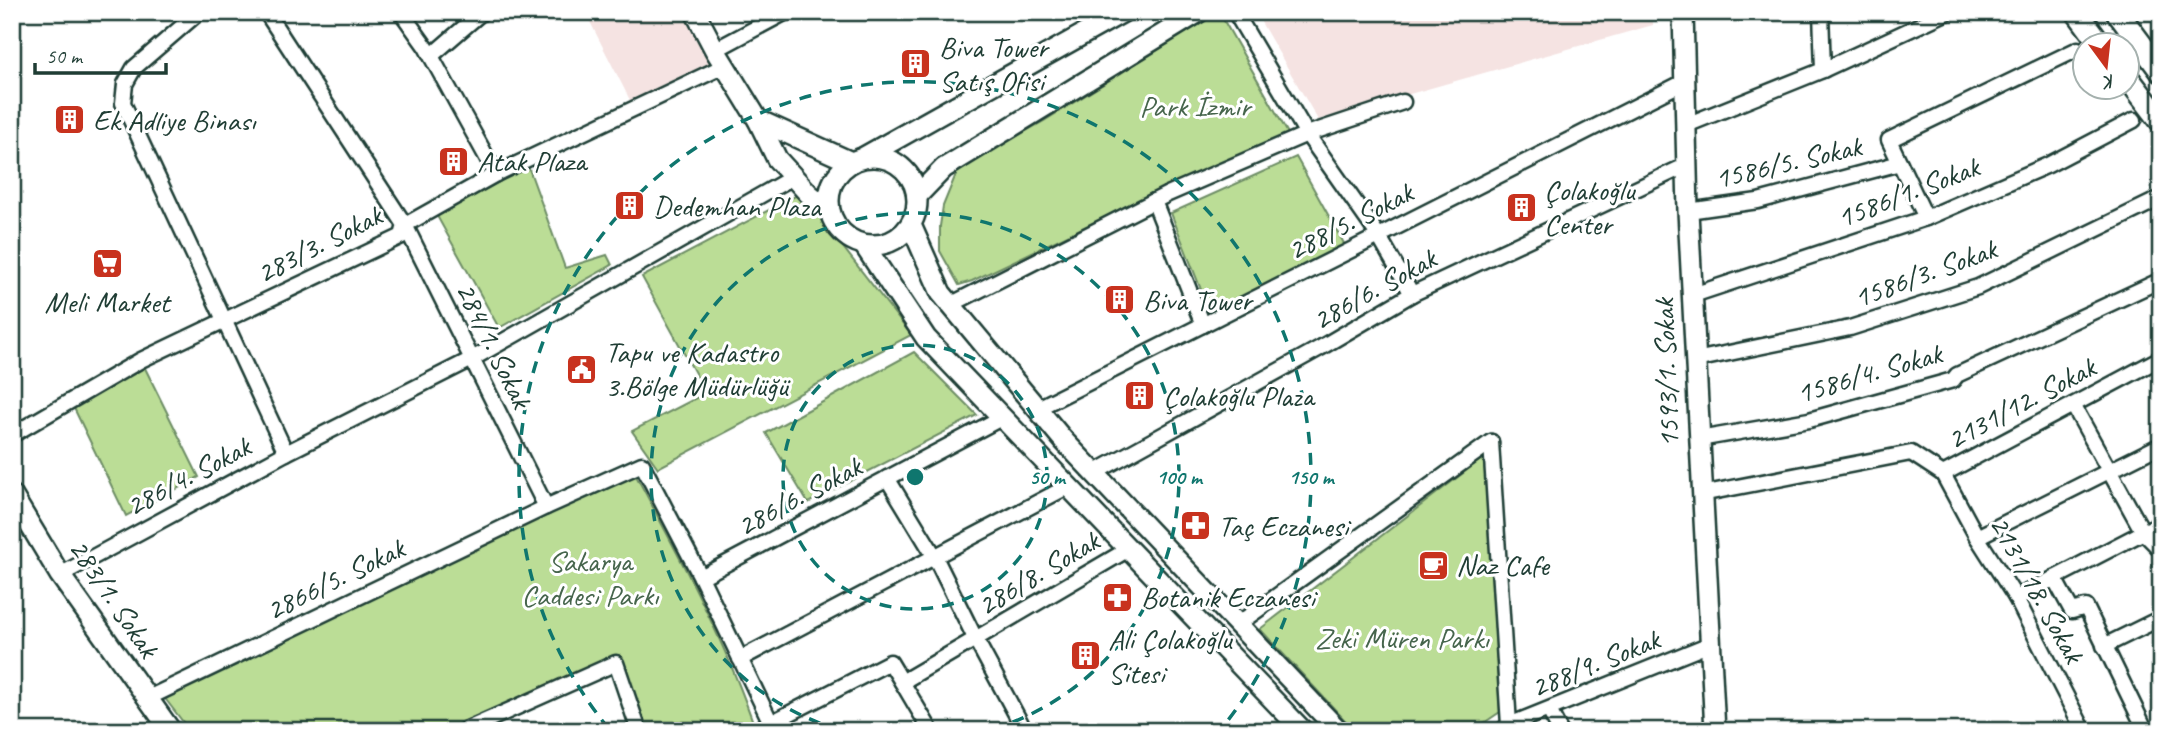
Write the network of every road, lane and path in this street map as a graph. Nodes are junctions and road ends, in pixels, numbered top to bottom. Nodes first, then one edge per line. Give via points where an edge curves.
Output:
1 (198, 12) edge
2 (266, 12) edge
3 (401, 12) edge
4 (482, 12) edge
5 (695, 12) edge
6 (1123, 12) edge
7 (1199, 12) edge
8 (1235, 12) edge
9 (1683, 12) edge
10 (1821, 12) edge
11 (1948, 12) edge
12 (2077, 12) edge
13 (2116, 12) edge
14 (777, 14) edge
15 (2092, 32) edge
16 (2072, 52) edge
17 (431, 55) junction
18 (720, 58) junction
19 (2158, 63) edge
20 (1823, 70) junction
21 (1686, 81) junction
22 (2142, 97) edge
23 (1403, 102) dead end
24 (758, 120) junction
25 (2134, 120) dead end
26 (2161, 121) edge
27 (1684, 126) junction
28 (1307, 134) junction
29 (857, 160) junction
30 (1900, 163) junction
31 (1687, 165) junction
32 (496, 174) junction
33 (793, 177) junction
34 (917, 196) junction
35 (2161, 198) edge
36 (1154, 201) junction
37 (829, 210) junction
38 (1688, 211) junction
39 (1926, 218) junction
40 (405, 225) junction
41 (911, 225) junction
42 (1378, 235) junction
43 (864, 245) junction
44 (2161, 280) edge
45 (1412, 294) junction
46 (1693, 295) junction
47 (950, 305) junction
48 (223, 320) junction
49 (1203, 325) junction
50 (2161, 358) edge
51 (472, 359) junction
52 (1695, 360) junction
53 (2073, 405) junction
54 (1038, 408) junction
55 (1001, 418) junction
56 (12, 435) edge
57 (1699, 439) junction
58 (2161, 445) edge
59 (286, 453) junction
60 (2108, 471) junction
61 (1094, 473) junction
62 (1943, 474) junction
63 (887, 478) junction
64 (1067, 486) junction
65 (1701, 495) junction
66 (13, 497) edge
67 (546, 507) junction
68 (2161, 523) edge
69 (2143, 532) junction
70 (1977, 537) junction
71 (1127, 550) junction
72 (2161, 551) edge
73 (935, 556) junction
74 (60, 575) junction
75 (701, 577) junction
76 (2054, 578) junction
77 (2016, 597) junction
78 (2161, 618) edge
79 (1238, 624) junction
80 (976, 640) junction
81 (1710, 644) junction
82 (2104, 646) junction
83 (740, 659) junction
84 (902, 682) junction
85 (146, 699) junction
86 (1549, 710) junction
87 (765, 727) edge
88 (1505, 728) edge
89 (1713, 730) edge
90 (171, 731) edge
91 (463, 731) edge
92 (639, 731) edge
93 (931, 731) edge
94 (1025, 731) edge
95 (1303, 731) edge
96 (1339, 731) edge
97 (1560, 731) edge
98 (2084, 731) edge
99 (2146, 731) edge

1 - 48 street, 286/4. Sokak via 134,68 125,84 123,103
2 - 40 street, 284/1. Sokak
3 - 17 street
4 - 17 street
5 - 18 main road
6 - 29 main road
7 - 34 main road via 944,168
8 - 28 street
9 - 21 main road, 1593/1. Sokak
10 - 20 street
11 - 20 street
12 - 15 main road
13 - 19 main road
14 - 18 street, 283/3. Sokak
16 - 30 street via 1889,140
17 - 32 street
18 - 24 main road
18 - 32 street, 283/3. Sokak
20 - 27 street
21 - 27 main road, 1593/1. Sokak
21 - 42 street, 288/5. Sokak
22 - 26 main road
23 - 28 street
24 - 29 main road
24 - 33 main road via 777,159
25 - 39 street, 1586/1. Sokak via 2048,165
27 - 31 main road, 1593/1. Sokak
28 - 36 street
28 - 42 street
29 - 34 main road via 878,157 899,166 913,182
29 - 37 main road via 832,183
30 - 38 street, 1586/5. Sokak via 1758,201
30 - 39 street
31 - 38 main road, 1593/1. Sokak
31 - 45 street, 286/6. Sokak
32 - 40 street, 283/3. Sokak
33 - 37 main road
33 - 51 street
34 - 41 main road
35 - 52 street, 1586/3. Sokak via 1978,287 1850,328
36 - 47 street
36 - 49 street
37 - 43 main road via 835,226 848,239
38 - 46 main road, 1593/1. Sokak
39 - 46 street, 1586/1. Sokak
40 - 48 street, 283/3. Sokak via 402,236
40 - 51 street, 284/1. Sokak
41 - 43 main road via 891,242
41 - 47 main road
42 - 45 street
42 - 49 street, 288/5. Sokak
43 - 55 main road via 926,338
44 - 57 street, 1586/4. Sokak via 1953,380 1809,420
45 - 61 street, 286/6. Sokak
46 - 52 main road, 1593/1. Sokak
47 - 54 main road
48 - 56 street, 283/3. Sokak via 141,360
48 - 59 street, 286/4. Sokak
49 - 54 street, 288/5. Sokak
50 - 53 street, 2131/12. Sokak
51 - 59 street
51 - 67 street, 284/1. Sokak
52 - 57 main road, 1593/1. Sokak
53 - 60 street
53 - 62 street, 2131/12. Sokak
54 - 61 main road
55 - 63 street, 286/6. Sokak
55 - 64 main road
57 - 65 main road, 1593/1. Sokak
58 - 60 street
59 - 74 street, 286/4. Sokak
60 - 69 street
60 - 70 street
61 - 64 main road
61 - 79 main road
62 - 65 street, 2131/12. Sokak via 1911,453
62 - 70 street, 2131/18. Sokak
63 - 73 street
63 - 75 street, 286/6. Sokak
64 - 71 main road
64 - 73 street
65 - 81 main road, 1593/1. Sokak
66 - 74 main road, 283/1. Sokak
67 - 75 street via 642,464
67 - 85 street, 2866/5. Sokak
68 - 69 street
69 - 72 street
69 - 76 street
70 - 77 street, 2131/18. Sokak
71 - 80 street, 286/8. Sokak
71 - 95 main road
73 - 80 street
73 - 83 street
74 - 85 main road, 283/1. Sokak
75 - 83 street
76 - 77 street
76 - 82 street via 2072,611 2085,607
77 - 98 street, 2131/18. Sokak
78 - 82 street
79 - 88 street via 1491,442
79 - 96 main road
80 - 84 street, 286/8. Sokak
80 - 94 street
81 - 86 street, 288/9. Sokak
81 - 89 main road, 1593/1. Sokak
82 - 99 street
83 - 87 street
84 - 87 street via 890,662
84 - 93 street
85 - 90 main road, 283/1. Sokak
86 - 88 street, 288/9. Sokak
86 - 97 street
91 - 92 street via 616,663

